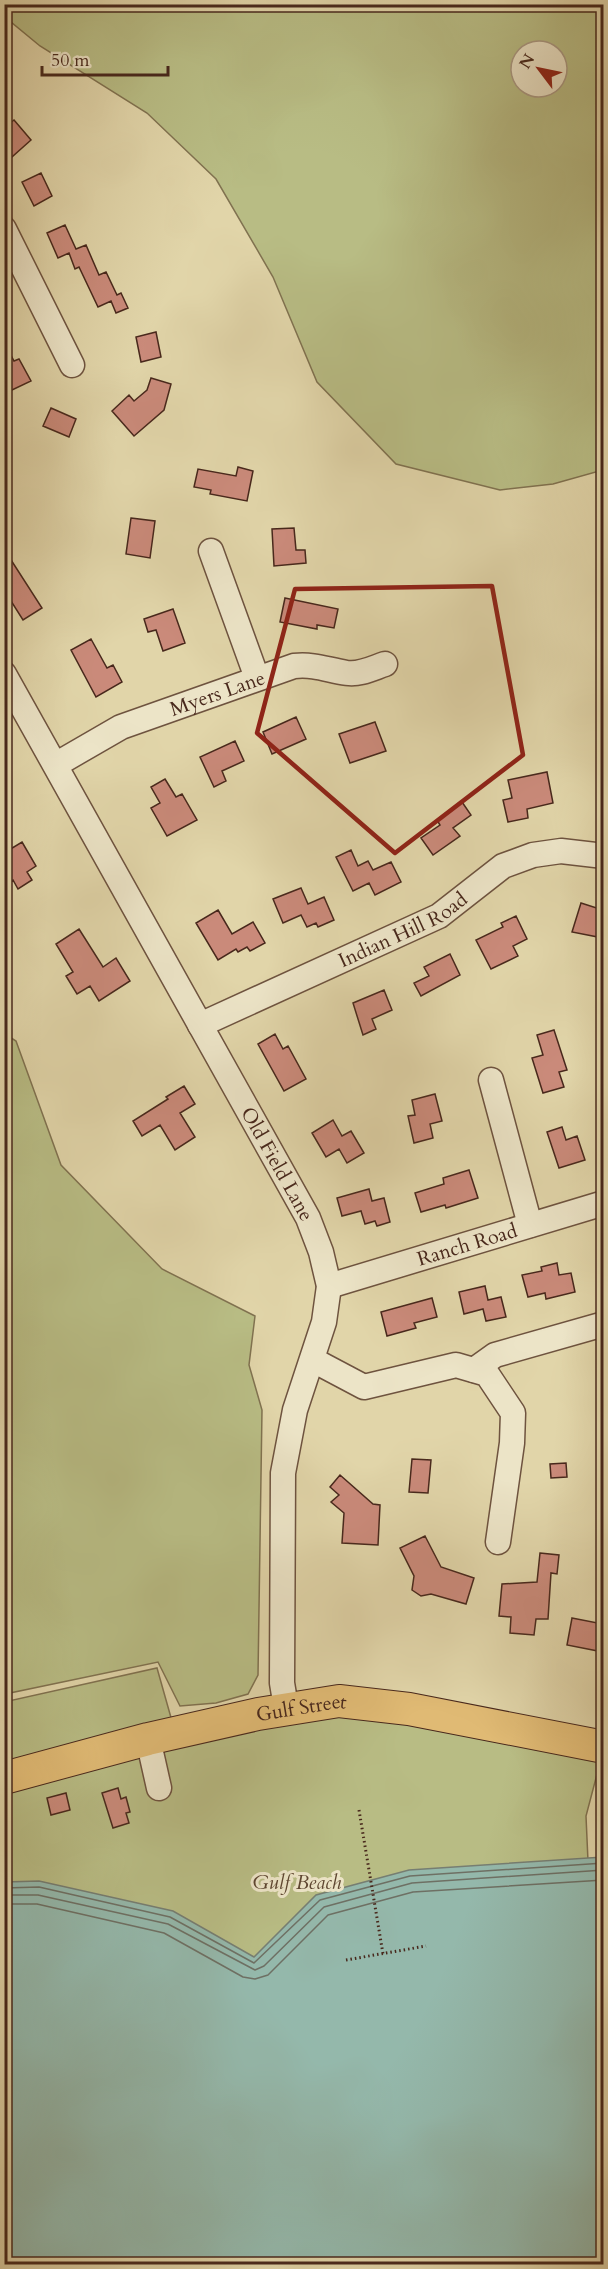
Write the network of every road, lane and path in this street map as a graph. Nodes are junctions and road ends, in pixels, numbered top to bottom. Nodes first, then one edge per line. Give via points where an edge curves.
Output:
1 (4, 229) edge
2 (72, 365) dead end
3 (211, 550) dead end
4 (385, 664) dead end
5 (4, 675) edge
6 (256, 678) junction
7 (12, 706) edge
8 (57, 764) junction
9 (603, 856) edge
10 (200, 1025) junction
11 (491, 1080) dead end
12 (603, 1203) edge
13 (530, 1226) junction
14 (329, 1286) junction
15 (603, 1324) edge
16 (313, 1360) junction
17 (474, 1370) junction
18 (498, 1542) dead end
19 (286, 1707) junction
20 (148, 1739) junction
21 (603, 1747) edge
22 (4, 1778) edge
23 (159, 1788) dead end
24 (358, 1810) dead end
25 (426, 1947) dead end
26 (383, 1954) junction
27 (346, 1960) dead end

1 - 2 street
3 - 6 street
4 - 6 street, Myers Lane via 349,673 314,664 294,666
5 - 7 street, Old Field Lane
6 - 8 street, Myers Lane via 121,728
7 - 8 street, Old Field Lane
8 - 10 street, Old Field Lane
9 - 10 street, Indian Hill Road via 561,851 533,855 503,866 439,916
10 - 14 street, Old Field Lane via 308,1218
11 - 13 street
12 - 13 street, Ranch Road
13 - 14 street, Ranch Road
14 - 16 street, Old Field Lane
15 - 17 street via 495,1354
16 - 17 street via 364,1387 456,1365
16 - 19 street, Old Field Lane via 295,1410 283,1473 282,1683
17 - 18 street via 487,1374 513,1413
19 - 20 main road, Gulf Street
19 - 21 main road, Gulf Street via 339,1701 372,1703
20 - 22 main road, Gulf Street
20 - 23 street
24 - 26 path
25 - 26 path
26 - 27 path

